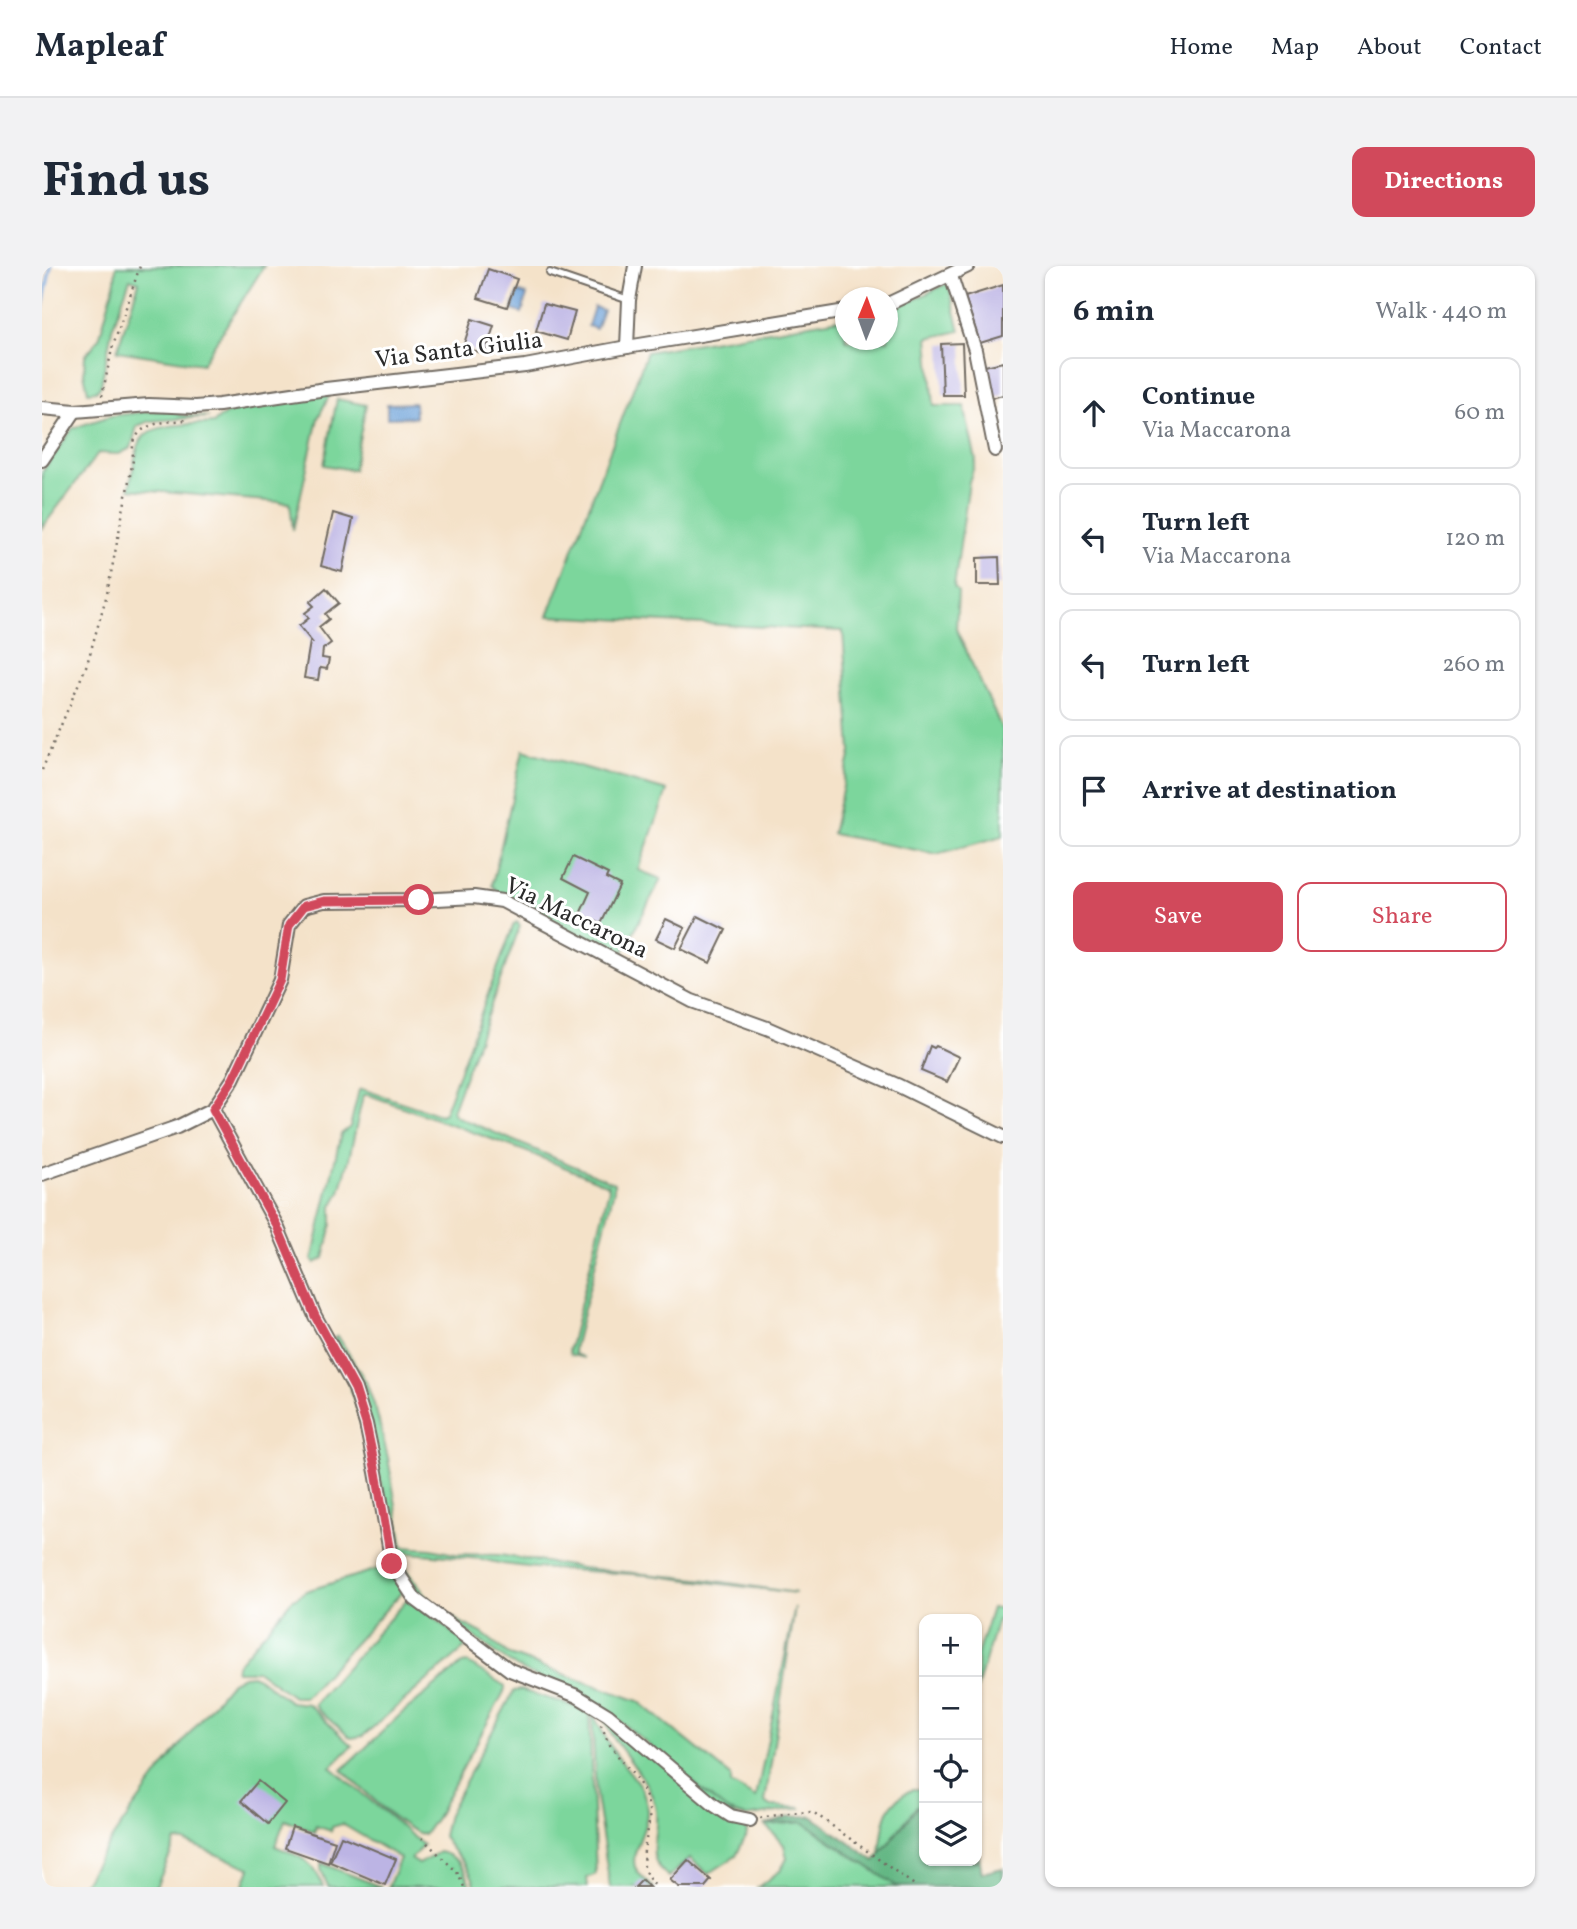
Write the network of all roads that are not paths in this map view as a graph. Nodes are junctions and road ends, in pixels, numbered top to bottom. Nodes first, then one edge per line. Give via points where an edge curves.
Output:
1 (635, 266) edge
2 (968, 266) edge
3 (550, 272) dead end
4 (951, 276) junction
5 (898, 299) edge
6 (629, 300) junction
7 (835, 313) edge
8 (627, 346) junction
9 (42, 408) edge
10 (75, 411) junction
11 (995, 450) dead end
12 (42, 460) edge
13 (213, 1109) junction
14 (1003, 1137) edge
15 (42, 1174) edge
16 (750, 1820) road end

1 - 6 street
2 - 4 street
3 - 6 lane
4 - 5 street
4 - 11 street via 975,350
6 - 8 street
7 - 8 street, Via Santa Giulia
8 - 10 street, Via Santa Giulia via 525,366 219,405
9 - 10 street, Via Santa Giulia
10 - 12 street
13 - 14 street, Via Maccarona via 233,1079 280,980 289,925 304,906 324,901 474,897 502,901 692,1001 767,1028
13 - 15 street
13 - 16 street via 277,1226 315,1316 355,1389 366,1424 392,1564 415,1599 510,1670 577,1696 608,1716 714,1805

